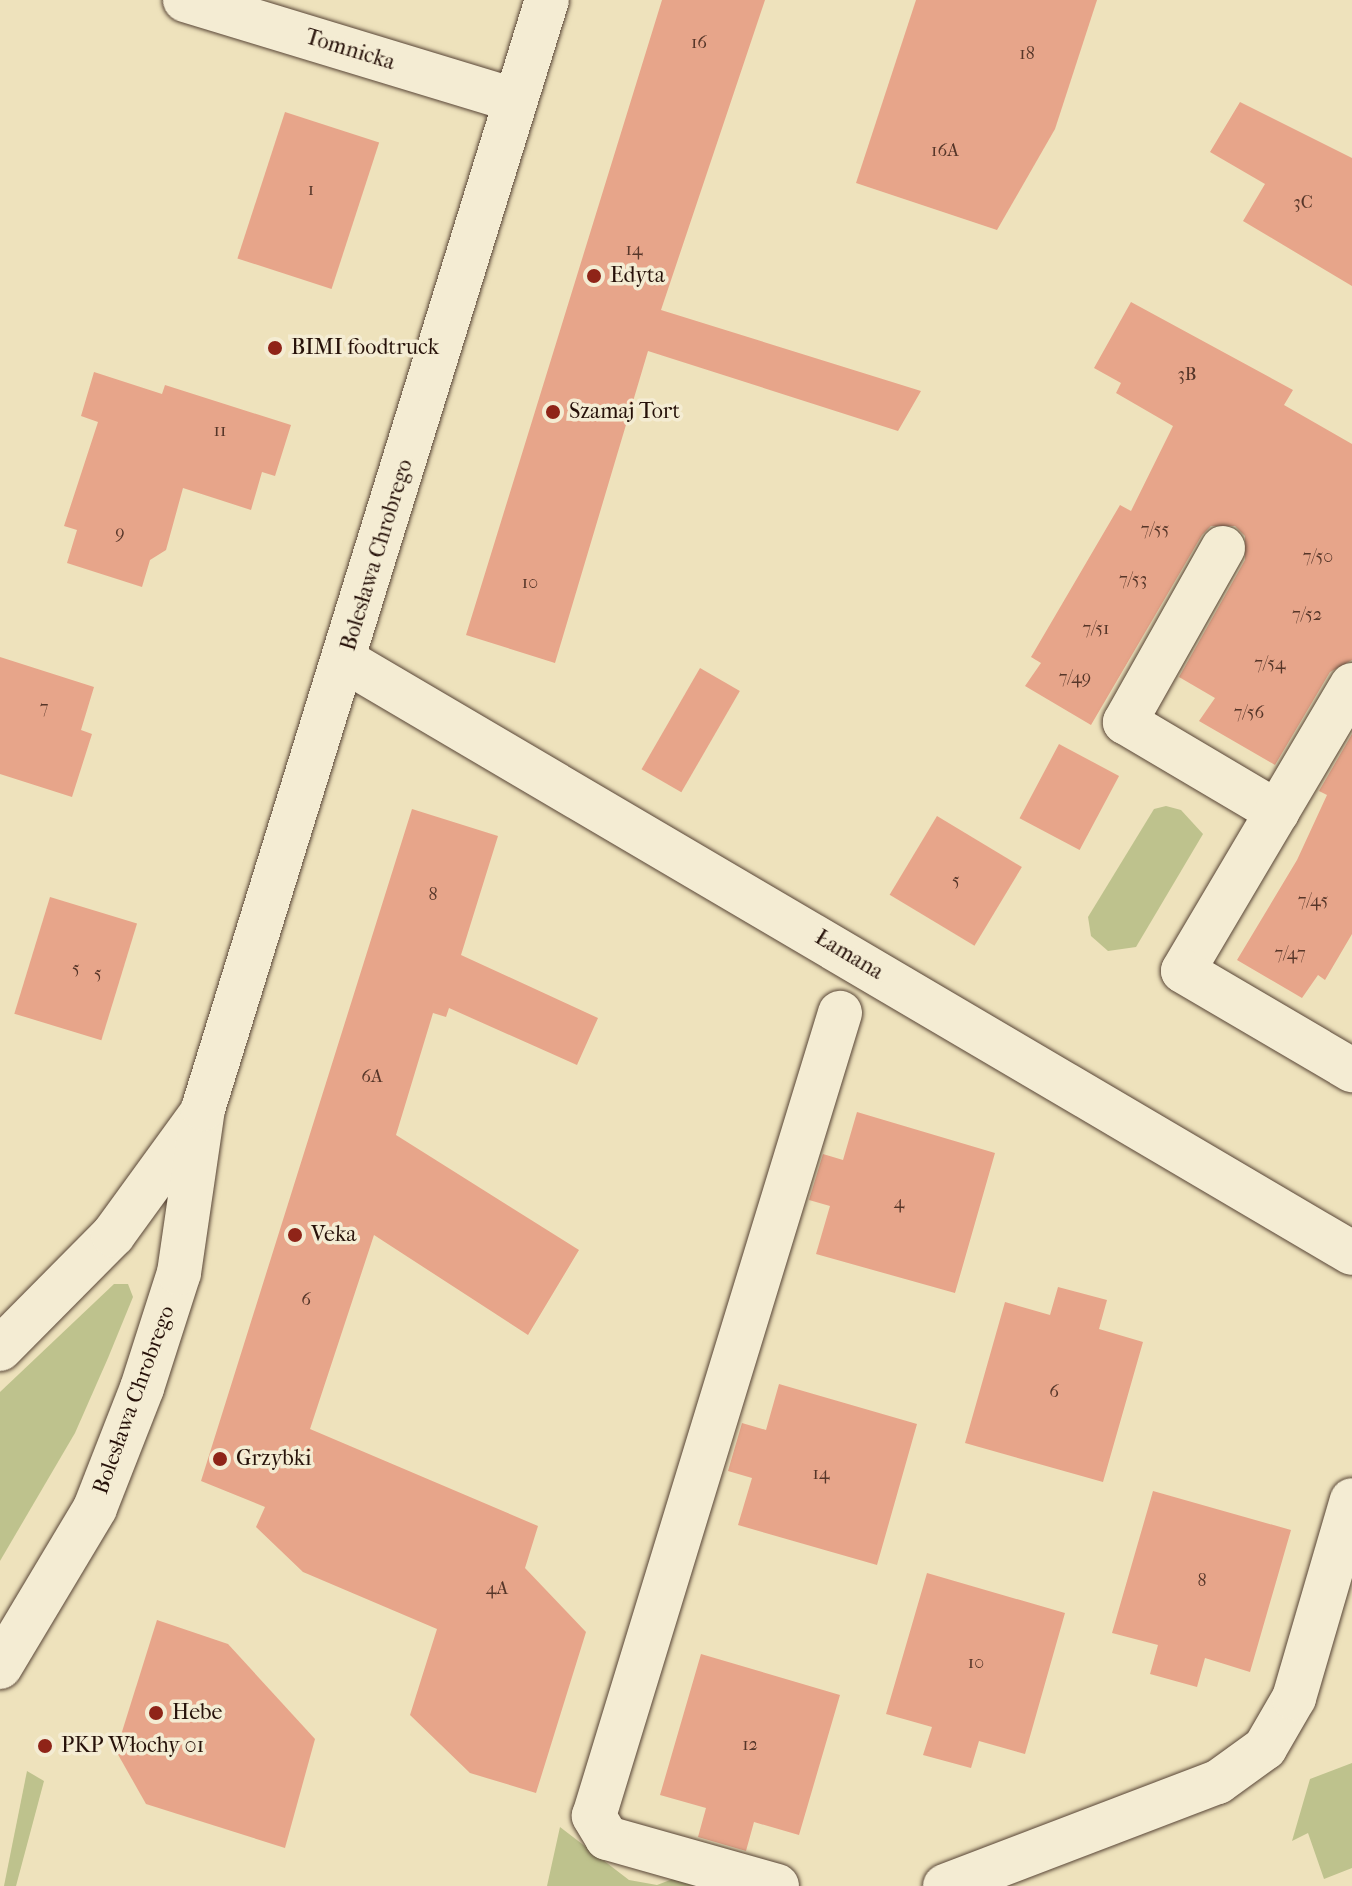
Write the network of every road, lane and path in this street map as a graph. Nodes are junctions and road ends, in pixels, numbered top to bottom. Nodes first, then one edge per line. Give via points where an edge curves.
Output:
1 (185, 0) edge
2 (547, 0) edge
3 (515, 100) junction
4 (1223, 548) dead end
5 (344, 660) junction
6 (1352, 685) edge
7 (1277, 812) junction
8 (840, 1013) dead end
9 (1352, 1070) edge
10 (203, 1109) junction
11 (1352, 1253) edge
12 (0, 1349) edge
13 (1352, 1500) edge
14 (0, 1667) edge
15 (777, 1886) edge
16 (945, 1886) edge

1 - 3 street, Tomnicka
2 - 3 street, Bolesława Chrobrego
3 - 5 street, Bolesława Chrobrego
4 - 7 street via 1125,722
5 - 10 street, Bolesława Chrobrego
5 - 11 street, Łamana
6 - 7 street
7 - 9 street via 1183,971
8 - 15 street via 594,1816 607,1838
10 - 12 street, Bolesława Chrobrego via 113,1235
10 - 14 street, Bolesława Chrobrego via 179,1273 142,1388 95,1508
13 - 16 street via 1294,1698 1265,1748 1218,1782

